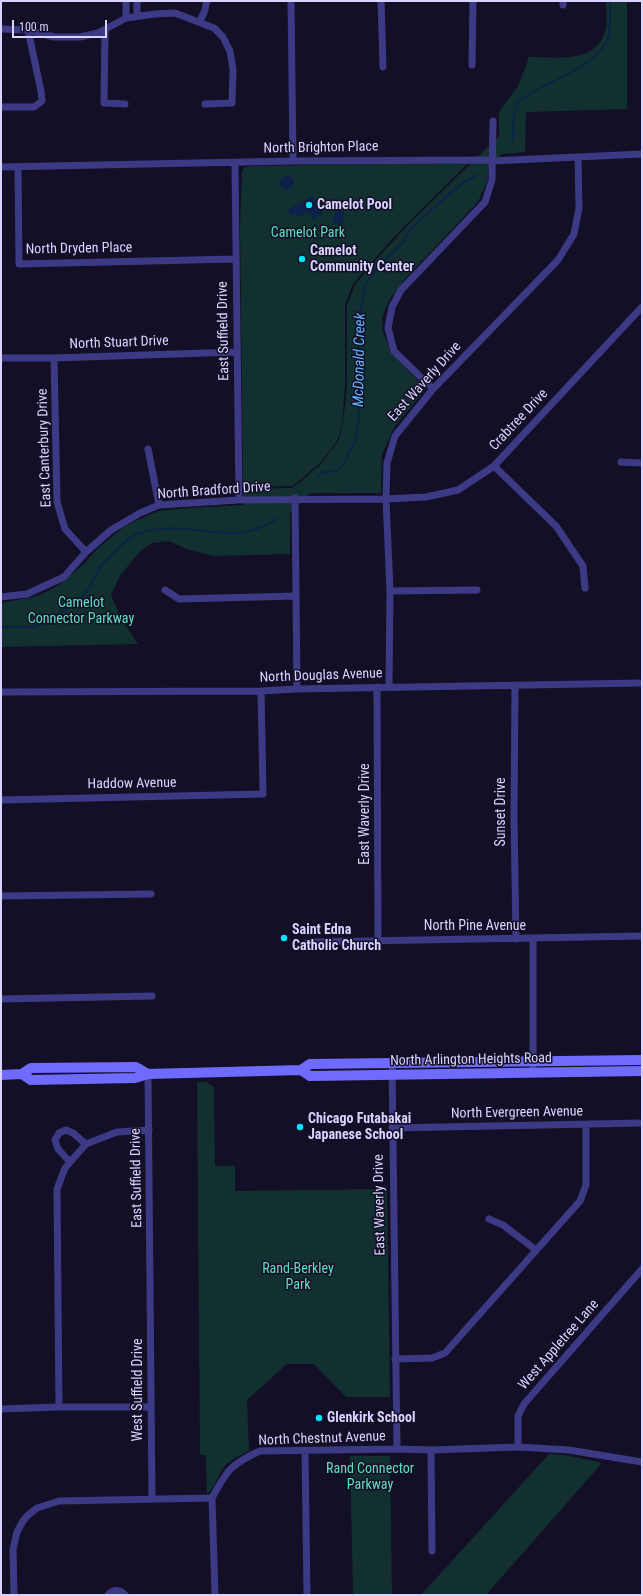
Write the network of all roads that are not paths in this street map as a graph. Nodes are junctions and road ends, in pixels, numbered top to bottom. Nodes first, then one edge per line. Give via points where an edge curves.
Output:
1 (126, 1) edge
2 (136, 1) edge
3 (206, 1) edge
4 (291, 1) edge
5 (381, 1) edge
6 (473, 1) edge
7 (137, 16) junction
8 (126, 18) junction
9 (199, 22) junction
10 (1, 29) edge
11 (28, 30) junction
12 (105, 30) junction
13 (472, 65) dead end
14 (383, 67) dead end
15 (125, 104) dead end
16 (205, 104) dead end
17 (1, 107) edge
18 (493, 121) dead end
19 (642, 154) edge
20 (578, 157) junction
21 (293, 161) junction
22 (492, 161) junction
23 (235, 162) junction
24 (1, 167) edge
25 (18, 167) junction
26 (236, 259) junction
27 (642, 307) edge
28 (237, 352) junction
29 (1, 358) edge
30 (54, 358) junction
31 (433, 389) junction
32 (148, 449) dead end
33 (621, 462) dead end
34 (642, 462) edge
35 (494, 466) junction
36 (295, 498) junction
37 (386, 499) junction
38 (239, 500) junction
39 (160, 505) junction
40 (86, 552) junction
41 (585, 588) dead end
42 (165, 590) dead end
43 (477, 590) dead end
44 (390, 591) junction
45 (296, 596) junction
46 (1, 597) edge
47 (642, 684) edge
48 (515, 686) junction
49 (377, 687) junction
50 (390, 687) junction
51 (297, 689) junction
52 (261, 691) junction
53 (1, 692) edge
54 (1, 800) edge
55 (151, 894) dead end
56 (1, 896) edge
57 (642, 936) edge
58 (516, 939) junction
59 (533, 939) junction
60 (378, 940) junction
61 (308, 942) dead end
62 (152, 996) dead end
63 (1, 999) edge
64 (642, 1060) edge
65 (533, 1061) junction
66 (392, 1063) junction
67 (301, 1070) junction
68 (642, 1071) edge
69 (533, 1073) junction
70 (1, 1074) edge
71 (148, 1074) junction
72 (392, 1074) junction
73 (642, 1123) edge
74 (586, 1126) junction
75 (392, 1128) junction
76 (149, 1130) junction
77 (86, 1144) junction
78 (70, 1162) junction
79 (489, 1219) dead end
80 (536, 1250) junction
81 (642, 1269) edge
82 (151, 1281) joint
83 (395, 1360) junction
84 (151, 1406) junction
85 (60, 1407) junction
86 (1, 1409) edge
87 (518, 1447) junction
88 (397, 1449) junction
89 (431, 1450) junction
90 (305, 1451) junction
91 (642, 1462) edge
92 (212, 1498) junction
93 (152, 1499) junction
94 (432, 1551) dead end
95 (14, 1595) edge
96 (108, 1595) edge
97 (125, 1595) edge
98 (215, 1595) edge
99 (307, 1595) edge

1 - 8 street
2 - 7 street
3 - 9 street
4 - 21 street
5 - 14 street
6 - 13 street
7 - 8 street
7 - 9 street via 175,13
8 - 12 street
9 - 16 street via 214,28 223,37 230,51 234,69 232,103
10 - 11 street
11 - 12 street via 54,37 80,37
11 - 17 street via 42,101 34,107
12 - 15 street via 104,103
18 - 22 street
19 - 20 street, North Brighton Place
20 - 22 street, North Brighton Place
20 - 31 street, East Waverly Drive via 579,208 574,234 558,260
21 - 22 street, North Brighton Place
21 - 23 street, North Brighton Place
22 - 31 street via 492,180 485,202 401,290 392,307 388,328 394,351
23 - 25 street, North Brighton Place
23 - 26 street, East Suffield Drive
24 - 25 street, North Brighton Place
25 - 26 street, North Dryden Place via 19,264
26 - 28 street, East Suffield Drive
27 - 35 street, Crabtree Drive
28 - 30 street, North Stuart Drive
28 - 38 street, East Suffield Drive
29 - 30 street, North Stuart Drive
30 - 40 street, East Canterbury Drive via 57,502 65,529
31 - 37 street, East Waverly Drive via 395,436 387,463
32 - 39 street
33 - 34 street
35 - 37 street, Crabtree Drive via 458,490
35 - 41 street via 556,526 583,566
36 - 37 street, North Bradford Drive
36 - 38 street, North Bradford Drive
36 - 45 street
37 - 44 street, East Waverly Drive
38 - 39 street, North Bradford Drive
39 - 40 street, North Bradford Drive via 111,530
40 - 46 street, North Bradford Drive via 64,577 27,594
42 - 45 street via 179,598
43 - 44 street
44 - 50 street, East Waverly Drive
45 - 51 street
47 - 48 street, North Douglas Avenue
48 - 50 street, North Douglas Avenue
48 - 58 street, Sunset Drive
49 - 50 street, North Douglas Avenue
49 - 51 street, North Douglas Avenue
49 - 60 street, East Waverly Drive
51 - 52 street, North Douglas Avenue
52 - 53 street, North Douglas Avenue
52 - 54 street, Haddow Avenue via 263,794
55 - 56 street
57 - 59 street, North Pine Avenue
58 - 59 street, North Pine Avenue
58 - 60 street, North Pine Avenue
59 - 65 street
60 - 61 street, North Pine Avenue
62 - 63 street
64 - 65 main road, North Arlington Heights Road
65 - 66 main road, North Arlington Heights Road
65 - 69 street
66 - 67 main road, North Arlington Heights Road via 310,1064
66 - 72 street, East Waverly Drive
67 - 71 main road, North Arlington Heights Road
67 - 72 main road, North Arlington Heights Road via 310,1076
68 - 69 main road, North Arlington Heights Road
69 - 72 main road, North Arlington Heights Road
70 - 71 main road, North Arlington Heights Road via 22,1074 31,1080 135,1078
71 - 76 street, East Suffield Drive
72 - 75 street, East Waverly Drive
73 - 74 street, North Evergreen Avenue
74 - 75 street, North Evergreen Avenue
74 - 80 street via 586,1185 580,1201
75 - 83 street, East Waverly Drive
76 - 77 street via 117,1132
76 - 82 street, East Suffield Drive
77 - 78 street
77 - 78 street via 66,1130 59,1133 55,1140 58,1149
78 - 85 street via 65,1168 58,1190
79 - 80 street via 503,1225
80 - 83 street via 445,1353 432,1358
81 - 87 street, West Appletree Lane via 524,1404 518,1416
82 - 84 street, West Suffield Drive
83 - 88 street, East Waverly Drive
84 - 85 street
84 - 93 street, West Suffield Drive
85 - 86 street
87 - 89 street, North Chestnut Avenue
87 - 91 street, North Chestnut Avenue via 569,1450
88 - 89 street, North Chestnut Avenue
88 - 90 street, North Chestnut Avenue
89 - 94 street
90 - 92 street, North Chestnut Avenue via 260,1451 239,1461 224,1475
90 - 99 street
92 - 93 street
92 - 98 street
93 - 95 street via 59,1500 37,1508 27,1516 17,1532 13,1549
96 - 97 street via 116,1590

